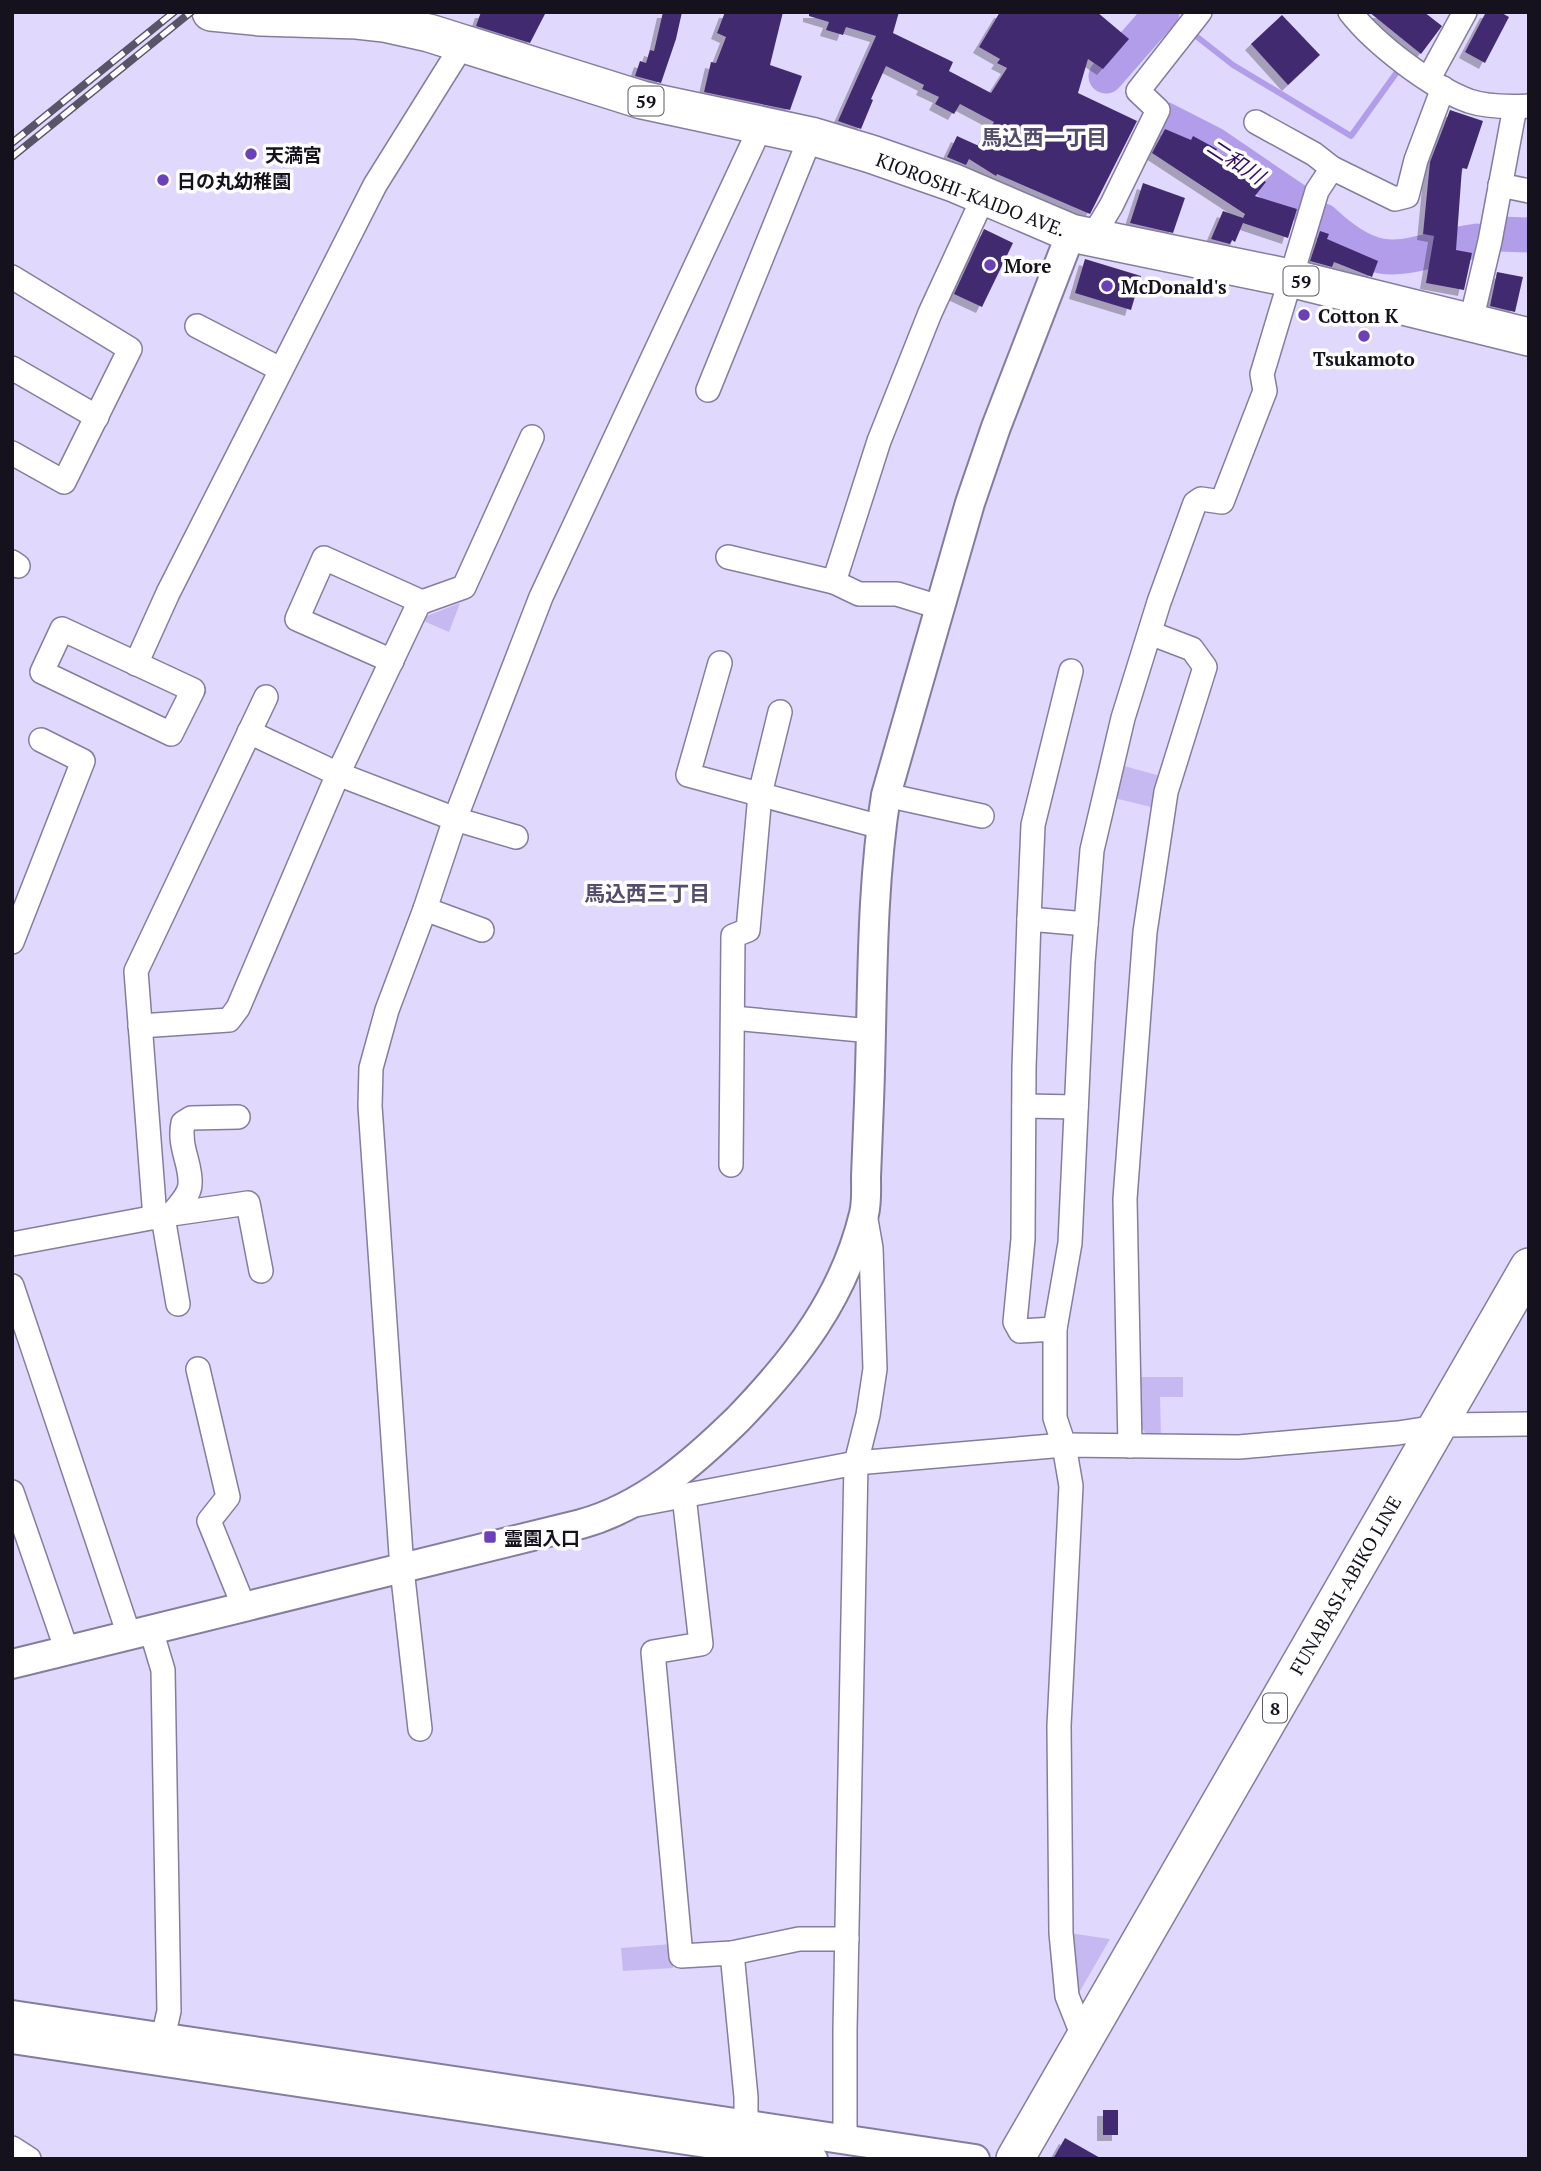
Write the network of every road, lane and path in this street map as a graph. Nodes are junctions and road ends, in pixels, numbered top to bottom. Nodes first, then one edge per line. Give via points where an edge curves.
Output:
1 (211, 12) edge
2 (1350, 12) edge
3 (1465, 12) edge
4 (327, 16) edge
5 (1191, 23) edge
6 (463, 44) junction
7 (1436, 83) junction
8 (1522, 106) edge
9 (1255, 122) dead end
10 (761, 125) junction
11 (811, 136) junction
12 (1332, 168) junction
13 (1500, 185) junction
14 (1529, 191) edge
15 (984, 196) junction
16 (1081, 236) junction
17 (12, 277) edge
18 (1290, 278) junction
19 (1471, 321) junction
20 (197, 326) dead end
21 (1529, 337) edge
22 (12, 368) edge
23 (280, 369) junction
24 (708, 390) dead end
25 (97, 417) junction
26 (532, 437) dead end
27 (12, 453) edge
28 (728, 557) dead end
29 (834, 582) junction
30 (422, 602) junction
31 (939, 607) junction
32 (1150, 633) junction
33 (392, 661) junction
34 (136, 663) junction
35 (720, 663) dead end
36 (1071, 671) dead end
37 (266, 697) dead end
38 (780, 712) dead end
39 (249, 732) junction
40 (41, 740) dead end
41 (338, 774) junction
42 (760, 794) junction
43 (886, 795) junction
44 (982, 816) dead end
45 (455, 819) junction
46 (881, 827) junction
47 (516, 837) dead end
48 (22, 885) edge
49 (425, 909) junction
50 (1029, 919) junction
51 (1086, 924) junction
52 (482, 930) dead end
53 (12, 942) edge
54 (733, 1018) junction
55 (140, 1026) junction
56 (871, 1031) junction
57 (1024, 1106) junction
58 (1076, 1107) junction
59 (238, 1117) dead end
60 (732, 1165) dead end
61 (865, 1211) junction
62 (164, 1216) junction
63 (12, 1244) edge
64 (1529, 1267) edge
65 (261, 1270) dead end
66 (12, 1286) edge
67 (178, 1304) dead end
68 (1055, 1329) junction
69 (198, 1369) dead end
70 (1529, 1424) edge
71 (1435, 1429) junction
72 (1064, 1445) junction
73 (1130, 1446) junction
74 (856, 1463) junction
75 (12, 1492) edge
76 (684, 1496) junction
77 (628, 1506) junction
78 (402, 1569) junction
79 (244, 1607) junction
80 (140, 1632) junction
81 (67, 1651) junction
82 (12, 1664) edge
83 (420, 1730) dead end
84 (848, 1939) junction
85 (732, 1953) junction
86 (12, 2015) edge
87 (166, 2024) dead end
88 (12, 2039) edge
89 (1084, 2039) junction
90 (746, 2125) junction
91 (845, 2138) junction
92 (12, 2148) edge
93 (29, 2159) edge
94 (813, 2159) edge
95 (975, 2159) edge
96 (1015, 2159) edge

1 - 4 main road, KIOROSHI-KAIDO AVE. / 59
2 - 7 street via 1381,44
3 - 7 street
4 - 6 main road, KIOROSHI-KAIDO AVE. / 59 via 384,23
5 - 16 street via 1138,91 1158,110 1111,206
6 - 10 main road, KIOROSHI-KAIDO AVE. / 59 via 642,100
6 - 23 street via 374,185
7 - 8 street via 1469,101
7 - 12 street via 1407,196 1395,199
8 - 13 street
9 - 12 street
10 - 11 main road, KIOROSHI-KAIDO AVE. / 59
10 - 45 street via 541,597
11 - 15 main road, KIOROSHI-KAIDO AVE. / 59
11 - 24 street
12 - 18 street via 1317,191
13 - 14 street
13 - 19 street
15 - 16 main road, KIOROSHI-KAIDO AVE. / 59
15 - 29 street via 878,440
16 - 18 main road, KIOROSHI-KAIDO AVE. / 59
16 - 31 street via 996,427
17 - 25 street via 130,349
18 - 19 main road, KIOROSHI-KAIDO AVE. / 59
18 - 32 street via 1262,374 1265,391 1222,502 1200,499 1195,503
19 - 21 main road, KIOROSHI-KAIDO AVE. / 59
20 - 23 street
22 - 25 street
23 - 34 street
25 - 27 street via 64,482
26 - 30 street via 464,587
28 - 29 street
29 - 31 street via 859,594 897,594
30 - 33 street
30 - 33 street via 324,558 297,619
31 - 43 street
32 - 51 street via 1123,718 1092,850
32 - 73 street via 1192,649 1205,667 1166,792 1145,932 1125,1199
33 - 41 street
34 - 34 street via 62,629 42,672 171,734 193,690
35 - 42 street via 688,775
36 - 50 street via 1034,825
37 - 39 street
38 - 42 street
39 - 41 street
39 - 55 street via 136,971
40 - 48 street via 83,761
41 - 45 street
41 - 55 street via 229,1020
42 - 46 street
42 - 54 street via 748,930 733,936
43 - 44 street
43 - 46 street
45 - 47 street
45 - 49 street
46 - 56 street
48 - 53 street
49 - 52 street
49 - 78 street via 387,1010 372,1068 370,1106
50 - 51 street
50 - 57 street
51 - 58 street
54 - 56 street
54 - 60 street
55 - 62 street
56 - 61 street
57 - 58 street
57 - 68 street via 1023,1239 1015,1322 1020,1331
58 - 68 street via 1070,1242
59 - 62 street via 191,1118 183,1123 181,1135 191,1184 186,1197
61 - 74 street via 871,1248 875,1369
61 - 77 street via 834,1293 788,1365 719,1438
62 - 63 street
62 - 65 street via 248,1203
62 - 67 street
64 - 71 main road, FUNABASI-ABIKO LINE / 8
66 - 80 street
68 - 72 street via 1055,1418
69 - 79 street via 228,1497 209,1521
70 - 71 street
71 - 73 street via 1238,1447
71 - 89 main road, FUNABASI-ABIKO LINE / 8
72 - 73 street
72 - 74 street
72 - 89 street via 1071,1486 1059,1726 1061,1933 1067,1996
74 - 76 street
74 - 84 street
75 - 81 street
76 - 77 street
76 - 85 street via 701,1644 653,1651 681,1956
77 - 78 street via 585,1523
78 - 79 street
78 - 83 street
79 - 80 street
80 - 81 street
80 - 87 street via 163,1670
81 - 82 street
84 - 85 street via 799,1939
84 - 91 street
85 - 90 street
86 - 90 street
88 - 94 street
89 - 96 main road, FUNABASI-ABIKO LINE / 8
90 - 91 street
91 - 95 street
92 - 93 street

